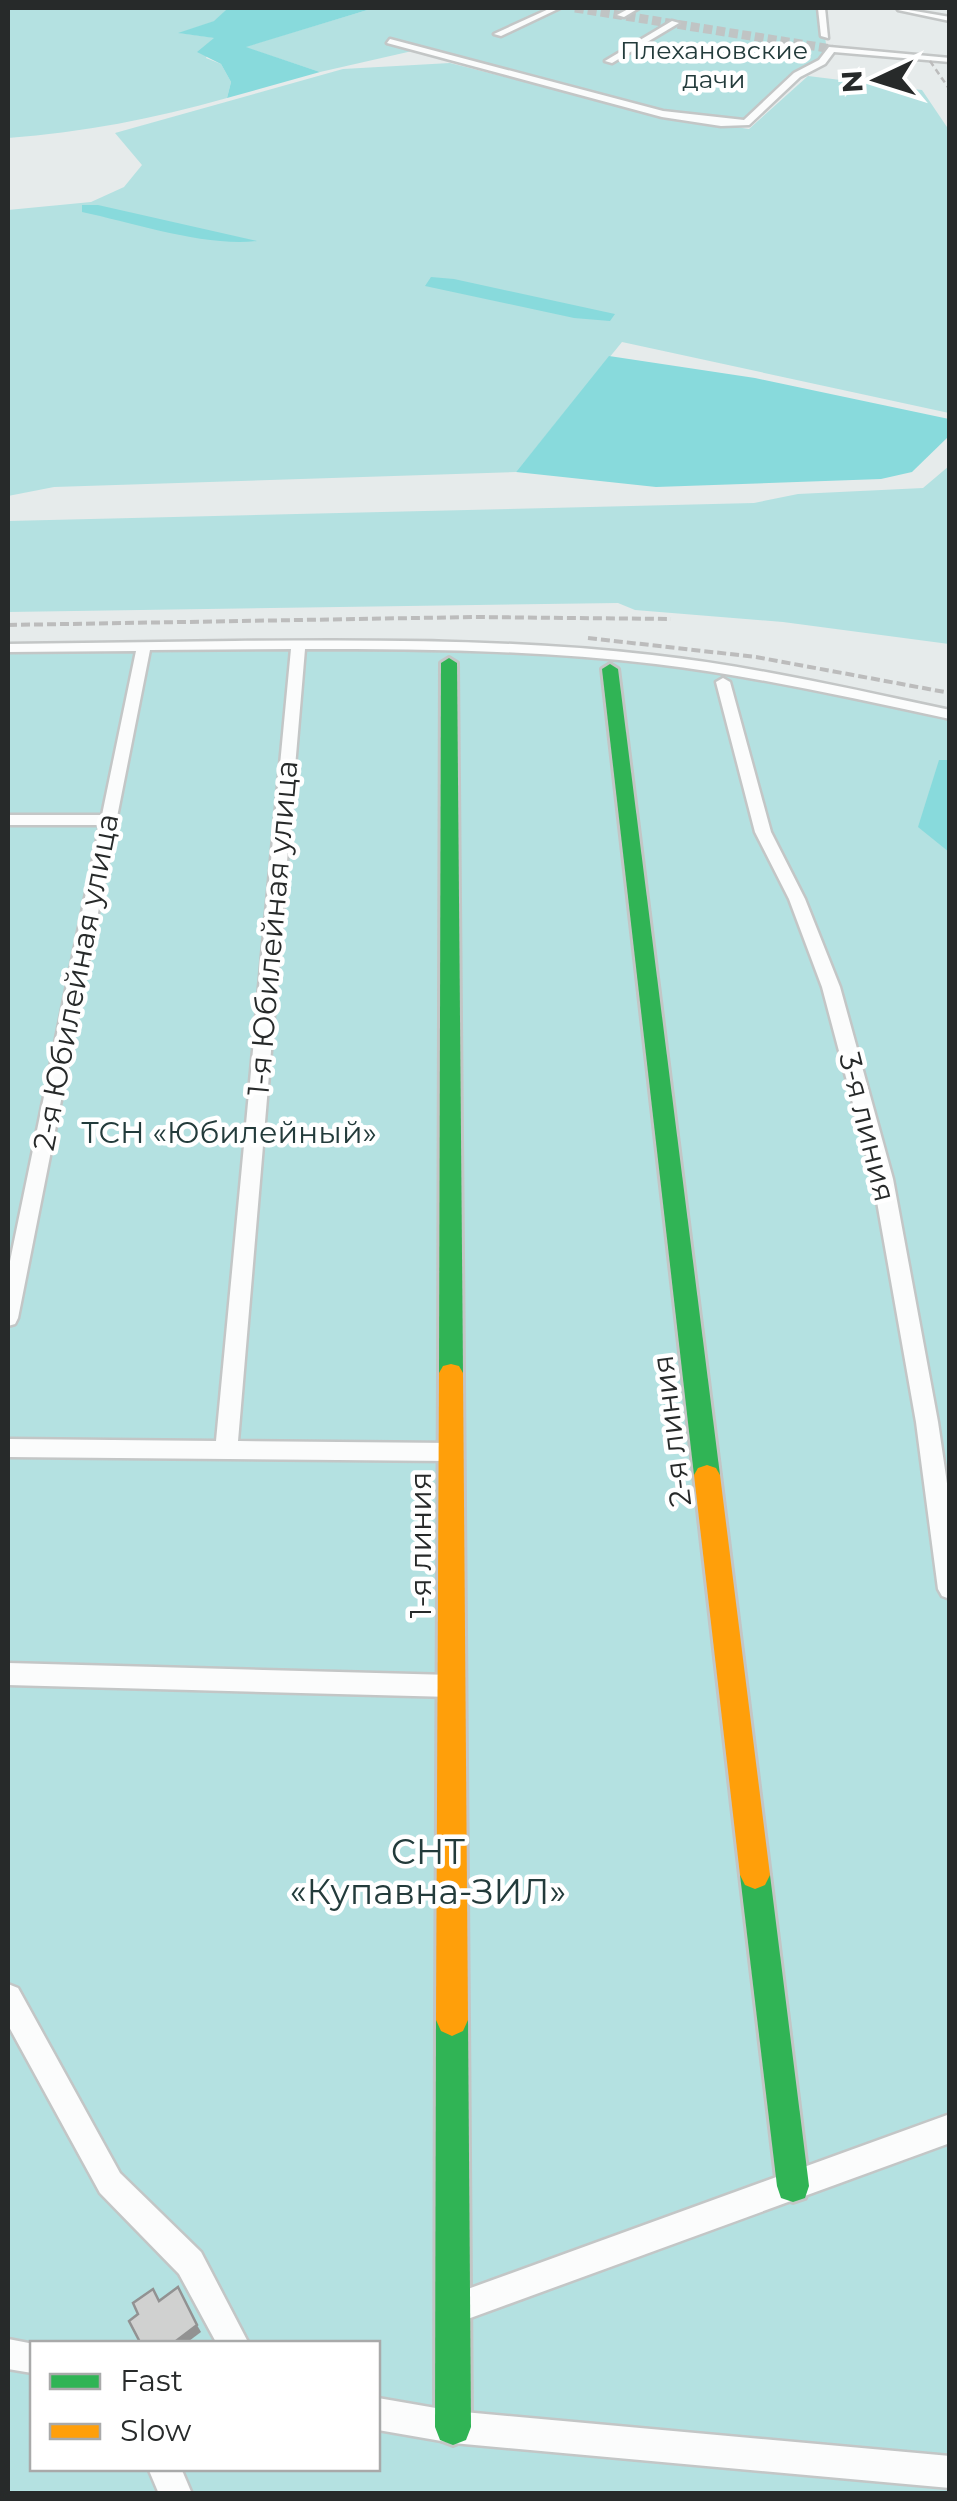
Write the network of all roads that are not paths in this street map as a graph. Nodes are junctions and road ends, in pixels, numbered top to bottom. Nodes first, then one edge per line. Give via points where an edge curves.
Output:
1 (556, 8) edge
2 (635, 8) edge
3 (821, 8) edge
4 (901, 8) edge
5 (621, 15) dead end
6 (950, 19) edge
7 (675, 23) dead end
8 (498, 34) dead end
9 (824, 36) dead end
10 (390, 41) dead end
11 (609, 60) dead end
12 (950, 60) edge
13 (144, 646) junction
14 (298, 646) junction
15 (8, 648) edge
16 (450, 663) dead end
17 (610, 669) dead end
18 (723, 682) dead end
19 (950, 715) edge
20 (8, 820) edge
21 (109, 820) junction
22 (8, 1318) edge
23 (8, 1448) edge
24 (226, 1450) junction
25 (451, 1452) junction
26 (950, 1590) edge
27 (8, 1674) edge
28 (451, 1686) junction
29 (8, 1998) edge
30 (950, 2128) edge
31 (793, 2186) junction
32 (452, 2310) junction
33 (232, 2341) edge
34 (380, 2414) edge
35 (453, 2427) junction
36 (165, 2471) edge
37 (950, 2472) edge
38 (176, 2494) edge

1 - 8 street
2 - 5 street
3 - 9 street
4 - 6 street
7 - 11 street
10 - 12 street via 662,114 721,123 746,123 832,49
13 - 14 street
13 - 15 street
13 - 21 street, 2-я Юбилейная улица
14 - 19 street via 616,655 790,680
14 - 24 street, 1-я Юбилейная улица
16 - 25 street, 1-я линия
17 - 31 street, 2-я линия
18 - 26 street, 3-я линия via 762,832 797,898 831,987 883,1180
20 - 21 street
21 - 22 street, 2-я Юбилейная улица
23 - 24 street
24 - 25 street
25 - 28 street, 1-я линия
27 - 28 street
28 - 32 street, 1-я линия
29 - 33 street via 110,2183 190,2263
30 - 31 street
31 - 32 street
32 - 35 street, 1-я линия
34 - 35 street
35 - 37 street
36 - 38 street

